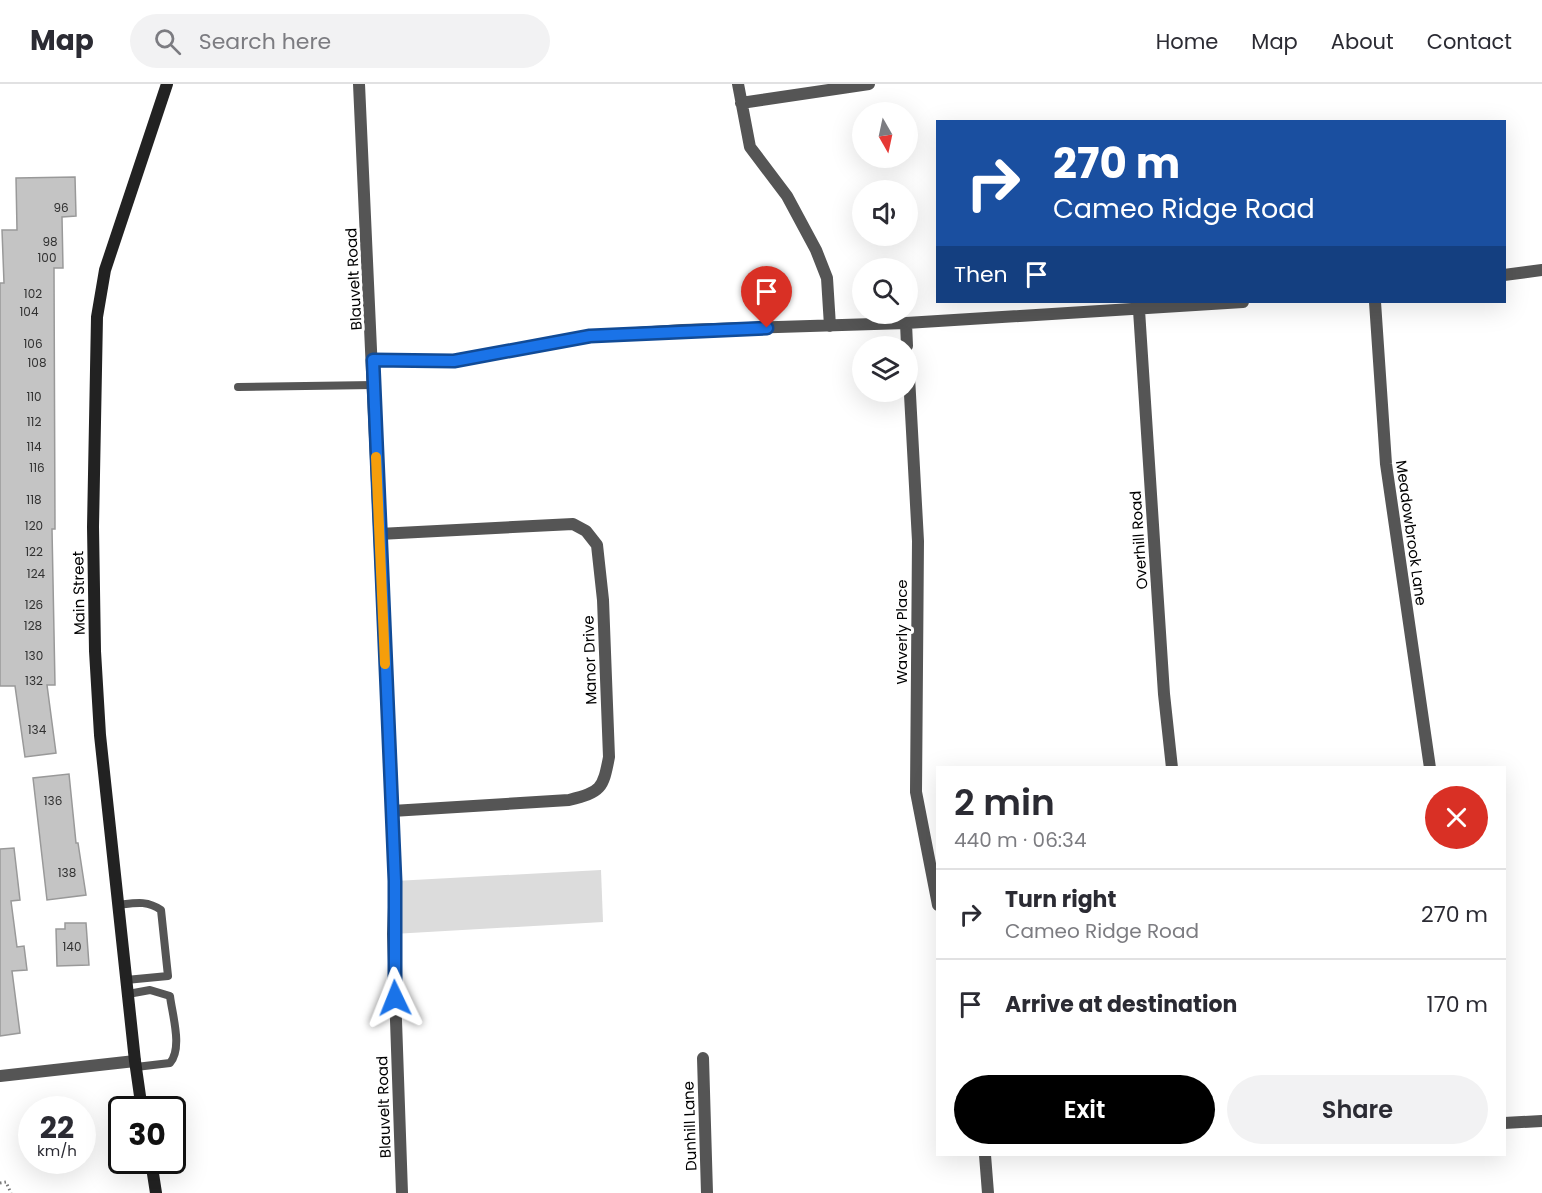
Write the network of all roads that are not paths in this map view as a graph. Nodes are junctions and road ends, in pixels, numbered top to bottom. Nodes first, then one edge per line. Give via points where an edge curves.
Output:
1 (167, 84) edge
2 (359, 84) edge
3 (738, 84) edge
4 (869, 84) edge
5 (741, 103) junction
6 (1542, 270) edge
7 (1506, 275) edge
8 (1231, 303) edge
9 (1375, 303) edge
10 (1139, 310) junction
11 (918, 322) edge
12 (881, 324) edge
13 (830, 326) junction
14 (373, 360) junction
15 (374, 385) junction
16 (238, 387) dead end
17 (910, 402) edge
18 (379, 534) junction
19 (1172, 766) edge
20 (1430, 766) edge
21 (392, 811) junction
22 (936, 895) edge
23 (118, 905) junction
24 (126, 980) junction
25 (128, 994) junction
26 (703, 1058) dead end
27 (135, 1064) junction
28 (0, 1076) edge
29 (140, 1096) edge
30 (1542, 1121) edge
31 (1506, 1123) edge
32 (985, 1156) edge
33 (153, 1174) edge
34 (156, 1193) edge
35 (402, 1193) edge
36 (707, 1193) edge
37 (988, 1193) edge

1 - 23 main road, Main Street via 105,270 97,317 95,651
2 - 14 street, Blauvelt Road
3 - 5 street
4 - 5 street
5 - 13 street via 750,147 787,196 816,250 827,278
6 - 7 street
8 - 10 street
9 - 20 street, Meadowbrook Lane via 1386,464
10 - 11 street
10 - 19 street, Overhill Road
12 - 13 street
13 - 14 street via 590,336 454,361
14 - 15 street, Blauvelt Road
15 - 16 lane
15 - 18 street, Blauvelt Road
17 - 22 street, Waverly Place via 918,541 916,792
18 - 21 street, Blauvelt Road
18 - 21 street, Manor Drive via 573,524 586,531 597,545 603,600 609,757 604,782 590,795 569,800
21 - 35 street, Blauvelt Road
23 - 24 main road, Main Street
23 - 24 lane via 152,904 161,910 163,920 168,976
24 - 25 main road, Main Street
25 - 27 main road, Main Street
25 - 27 lane via 150,990 170,996 176,1043 175,1057 170,1063
26 - 36 street, Dunhill Lane
27 - 28 street
27 - 29 main road, Main Street
30 - 31 street
32 - 37 street
33 - 34 main road

